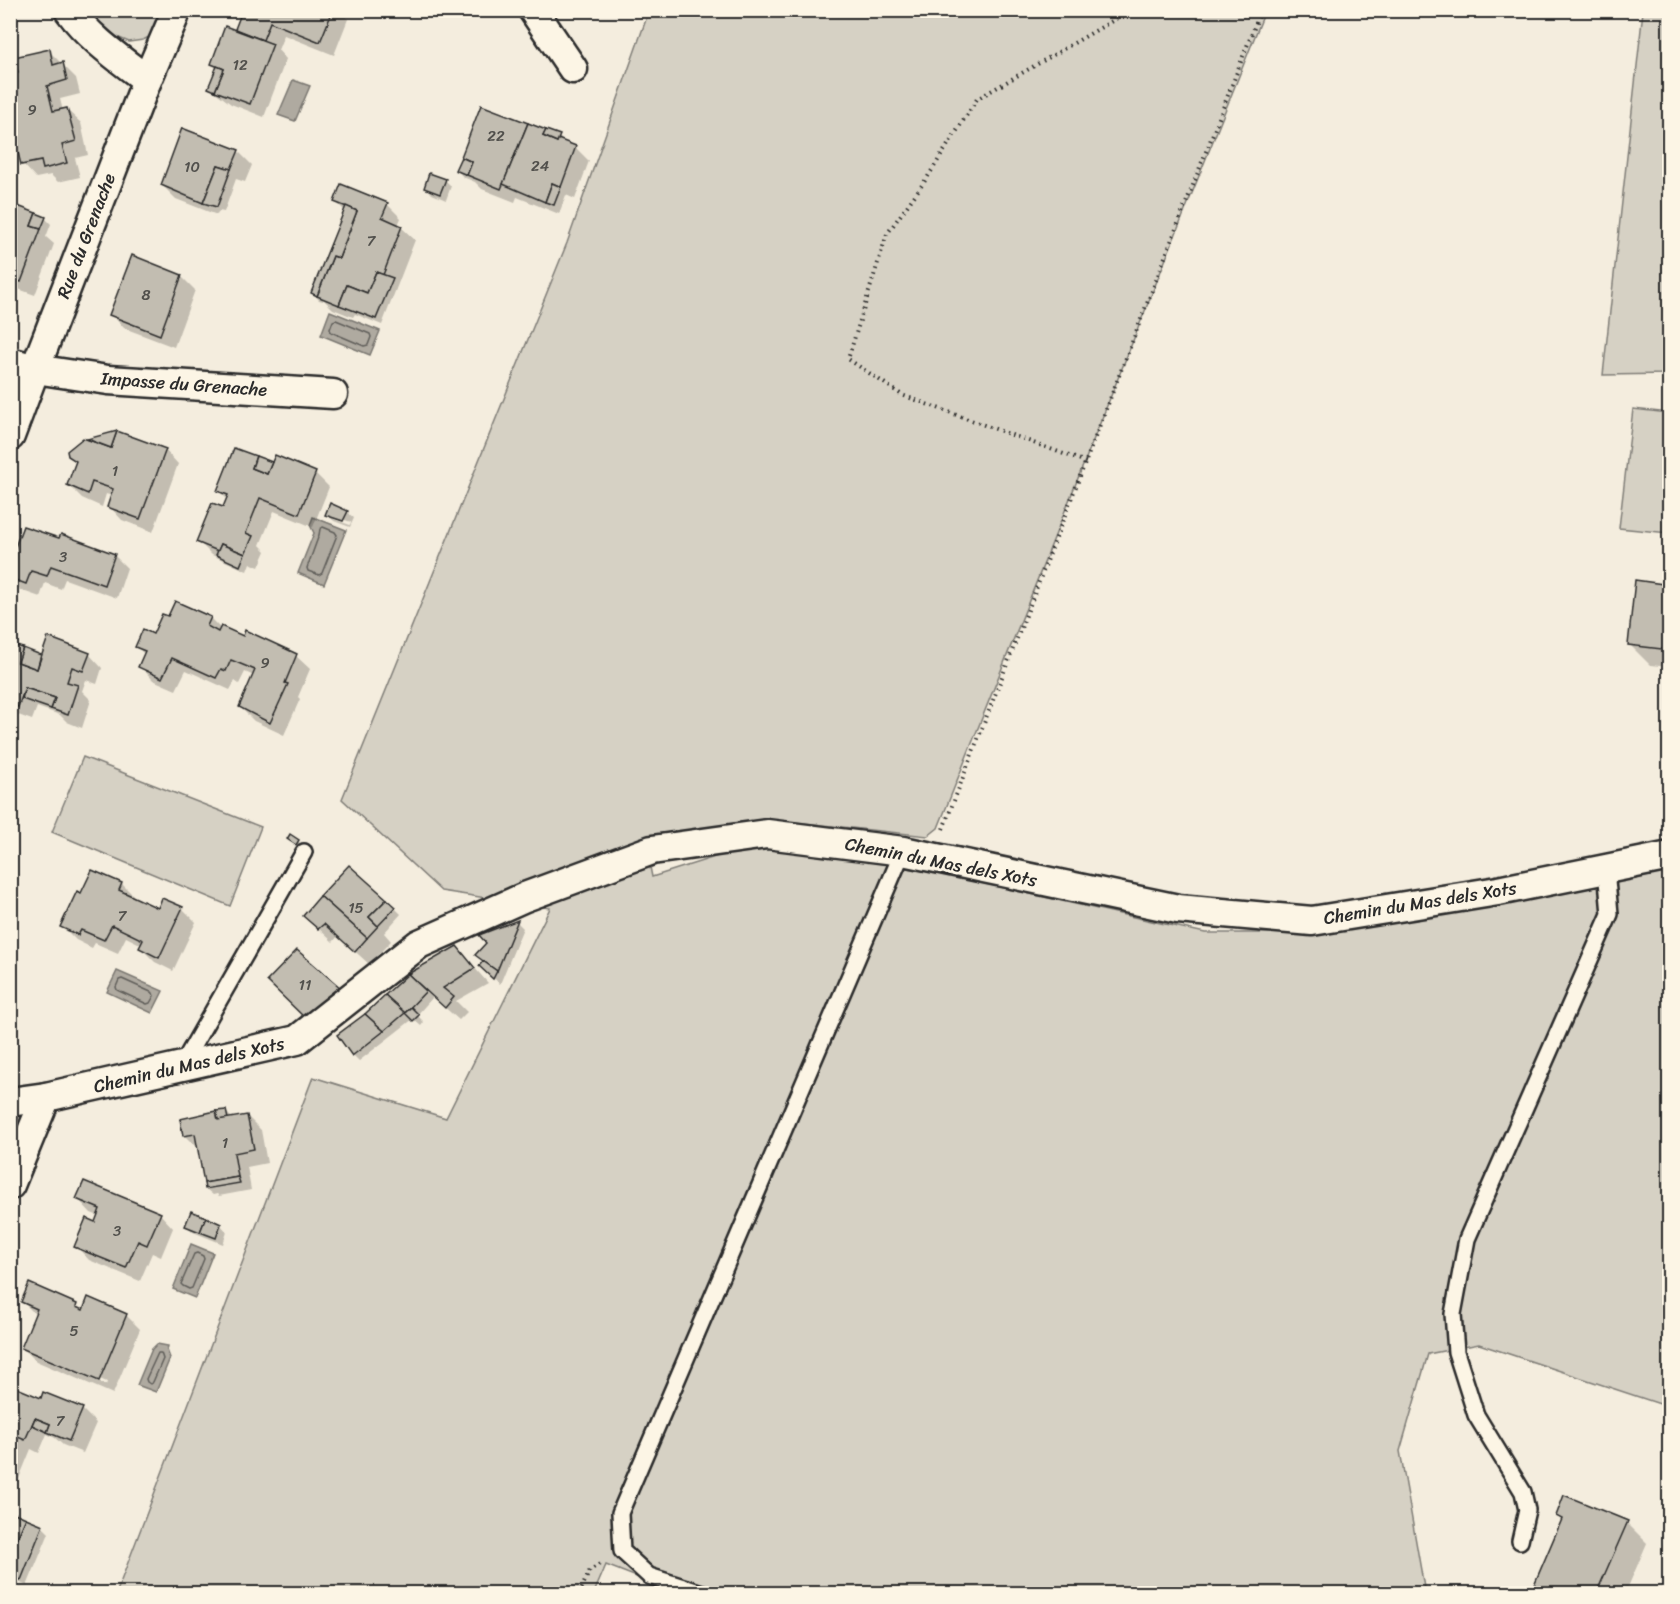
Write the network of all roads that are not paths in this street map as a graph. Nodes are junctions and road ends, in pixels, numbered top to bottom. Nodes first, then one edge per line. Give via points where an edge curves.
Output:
1 (69, 10) edge
2 (175, 10) edge
3 (533, 10) edge
4 (573, 69) dead end
5 (147, 80) junction
6 (23, 365) edge
7 (333, 394) dead end
8 (10, 436) edge
9 (903, 851) junction
10 (304, 852) dead end
11 (1670, 856) edge
12 (1606, 869) junction
13 (182, 1066) junction
14 (46, 1097) junction
15 (10, 1102) edge
16 (10, 1185) edge
17 (1520, 1541) dead end
18 (705, 1593) edge

1 - 5 street via 76,21
2 - 5 street, Rue du Grenache
3 - 4 street
5 - 6 street, Rue du Grenache
6 - 7 street, Impasse du Grenache via 108,380
6 - 8 street, Rue du Grenache
9 - 12 street, Chemin du Mas dels Xots via 1178,909 1312,921
9 - 13 street, Chemin du Mas dels Xots via 767,834 652,850 525,897 419,944 297,1040
9 - 18 lane via 620,1514 622,1551 649,1576
10 - 13 lane
11 - 12 street, Chemin du Mas dels Xots
12 - 17 lane via 1610,914 1467,1239 1453,1314 1456,1352 1476,1415 1525,1501 1527,1510
13 - 14 street, Chemin du Mas dels Xots
14 - 15 street, Chemin du Mas dels Xots
14 - 16 street

